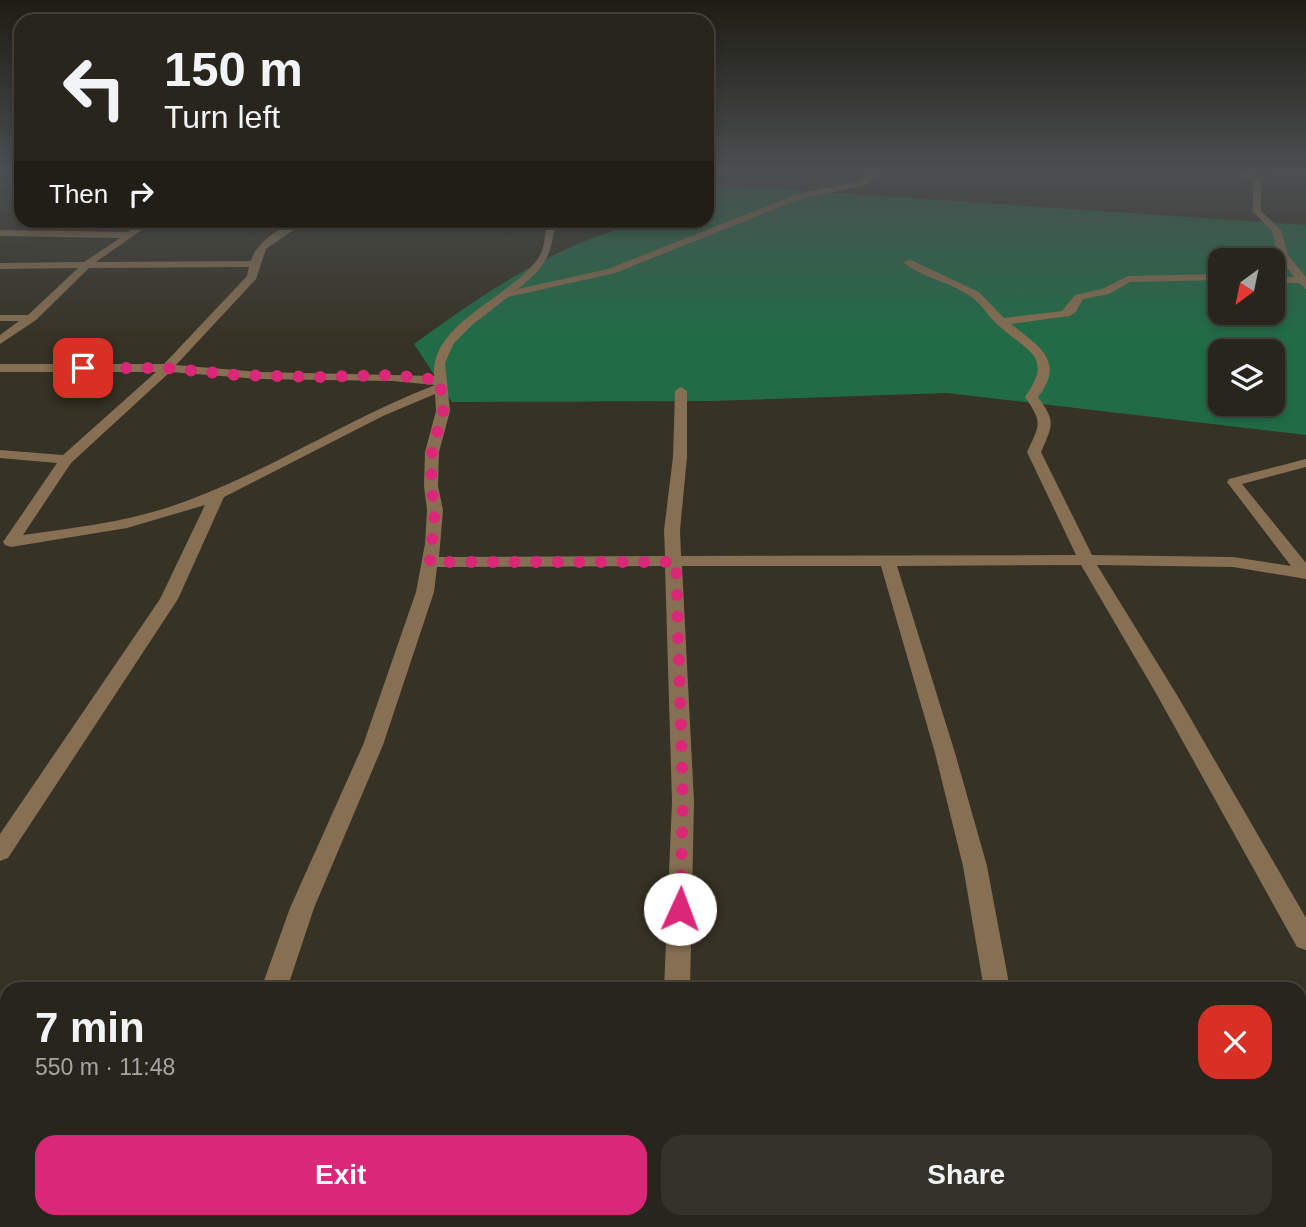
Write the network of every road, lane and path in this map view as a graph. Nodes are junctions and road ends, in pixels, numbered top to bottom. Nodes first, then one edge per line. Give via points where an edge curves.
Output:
1 (140, 228) edge
2 (294, 228) edge
3 (550, 228) edge
4 (719, 228) edge
5 (1274, 228) edge
6 (0, 233) edge
7 (131, 235) junction
8 (908, 262) dead end
9 (254, 264) junction
10 (86, 265) junction
11 (0, 266) edge
12 (1208, 277) edge
13 (1285, 281) edge
14 (1305, 282) edge
15 (505, 295) junction
16 (0, 318) edge
17 (32, 318) junction
18 (1001, 322) junction
19 (0, 341) edge
20 (0, 368) edge
21 (167, 368) junction
22 (440, 377) junction
23 (681, 391) dead end
24 (0, 454) edge
25 (65, 460) junction
26 (1306, 463) edge
27 (217, 495) junction
28 (4, 546) edge
29 (430, 562) junction
30 (676, 562) junction
31 (888, 562) junction
32 (1087, 562) junction
33 (1306, 573) edge
34 (0, 852) edge
35 (1306, 940) edge
36 (276, 982) edge
37 (677, 982) edge
38 (996, 982) edge

1 - 7 street
2 - 9 street via 269,242
3 - 15 street via 545,256
4 - 15 street via 611,271
5 - 14 street via 1283,255
6 - 7 street
7 - 10 street
8 - 18 street via 975,294
9 - 10 street
9 - 21 street via 252,277
10 - 11 street
10 - 17 street
12 - 18 street via 1128,279 1112,290 1079,297 1065,314
13 - 14 street
15 - 22 street via 449,342
16 - 17 street
17 - 19 street
18 - 32 street via 1044,362 1040,388 1031,397 1046,425 1034,452
20 - 21 street
21 - 22 street via 236,375
21 - 25 street
22 - 27 street via 407,399
22 - 29 street via 443,411 432,452 435,510
23 - 30 street via 672,530
24 - 25 street
25 - 28 street
26 - 33 street via 1234,482
27 - 28 street via 121,526
27 - 34 street via 169,599
29 - 30 street
29 - 36 street via 425,593 373,744 302,908
30 - 31 street
30 - 37 street via 683,802
31 - 32 street
31 - 38 street via 975,866
32 - 33 street via 1233,562
32 - 35 street

